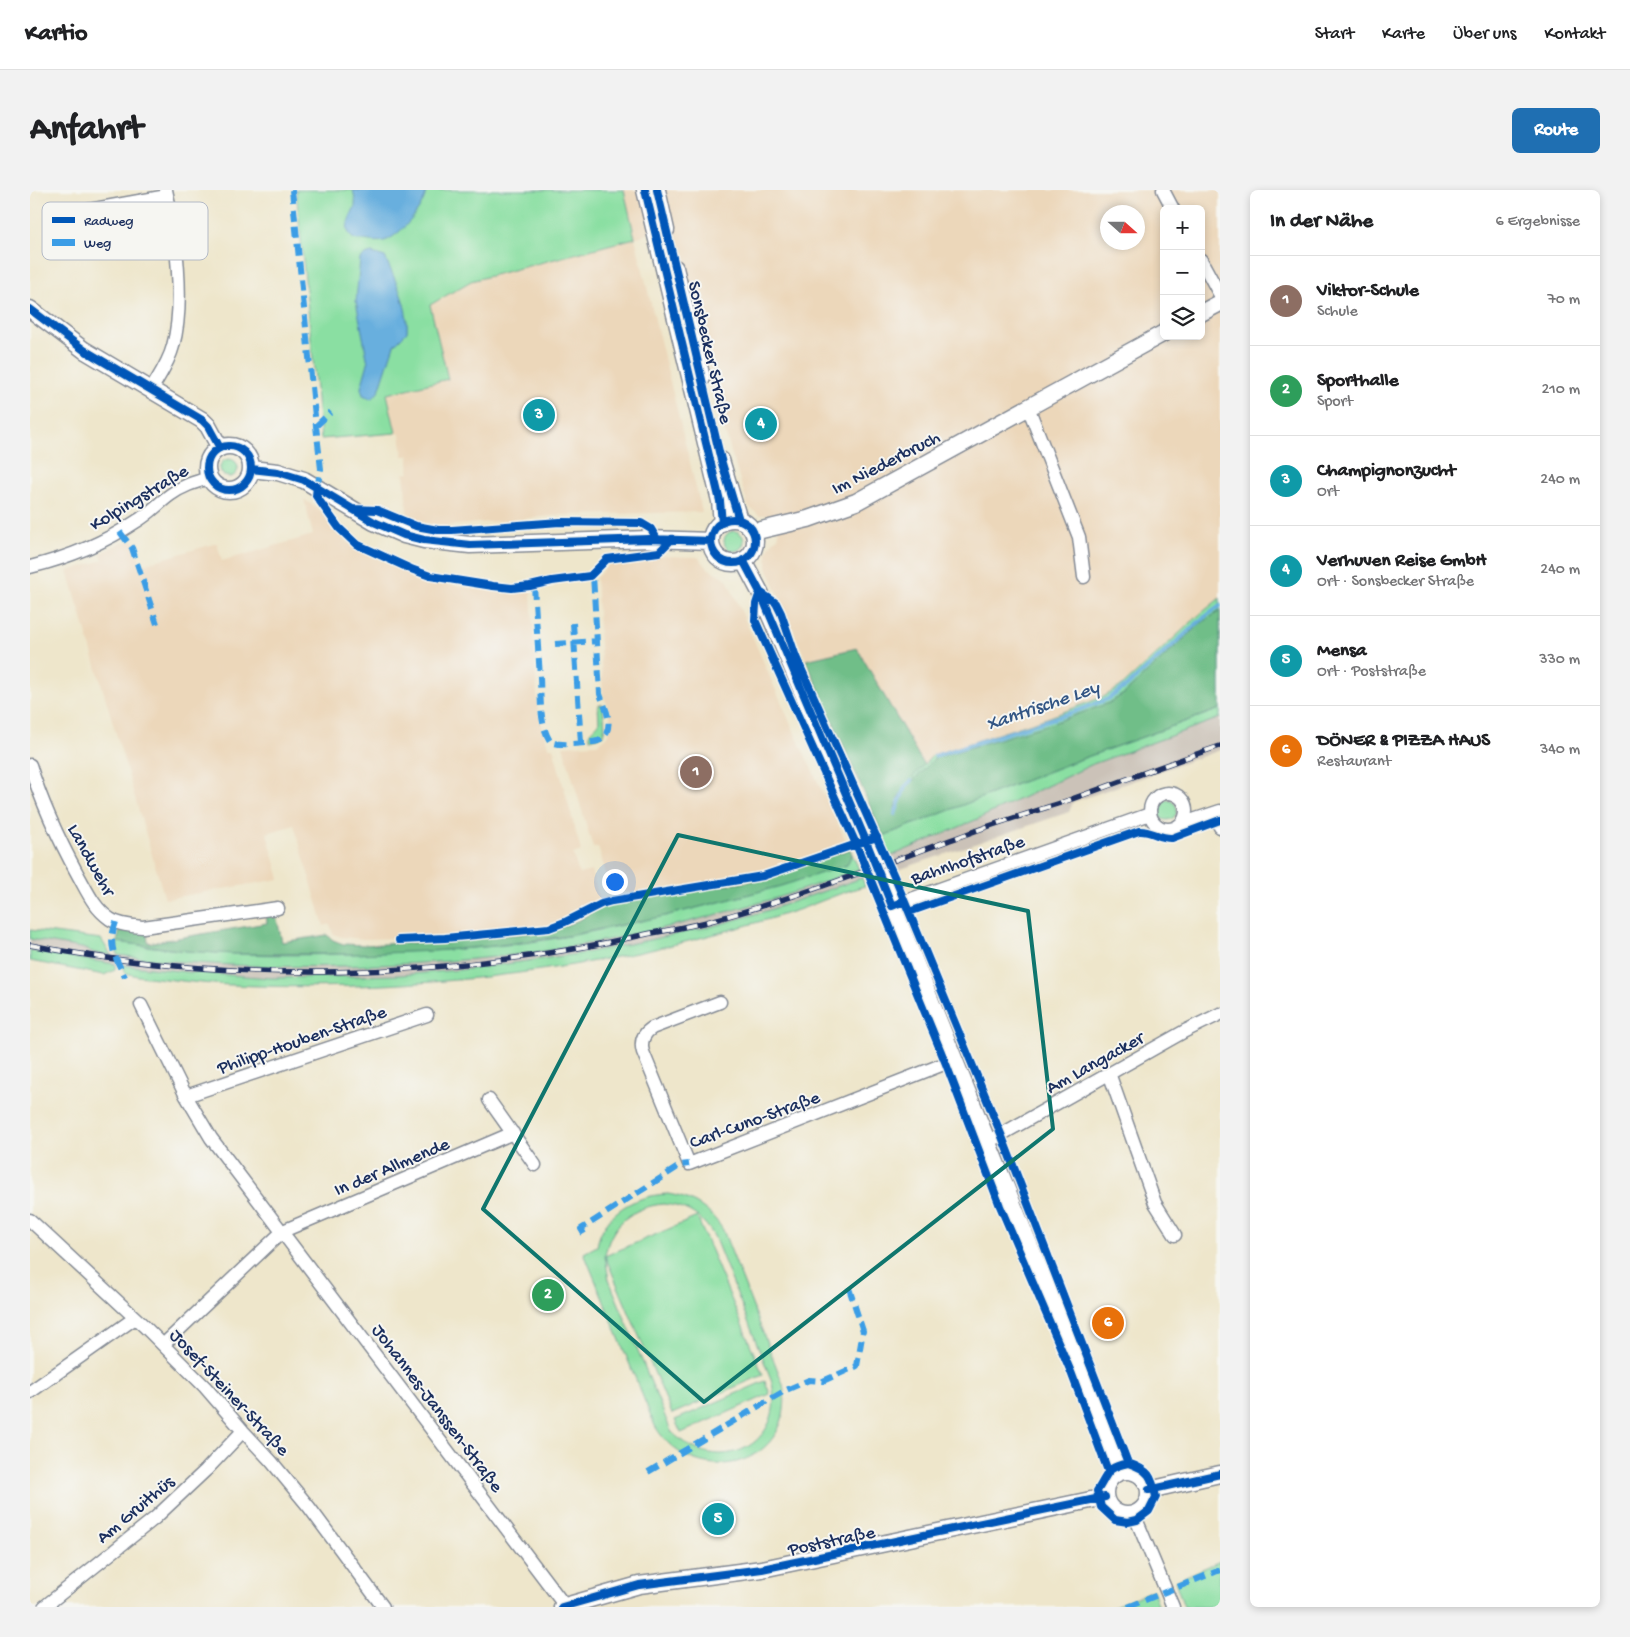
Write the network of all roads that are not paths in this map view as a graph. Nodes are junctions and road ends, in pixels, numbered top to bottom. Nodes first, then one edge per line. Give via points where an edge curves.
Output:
1 (645, 190) edge
2 (657, 190) edge
3 (1163, 190) edge
4 (166, 193) edge
5 (125, 202) edge
6 (1172, 205) edge
7 (177, 260) edge
8 (1205, 267) edge
9 (1220, 295) edge
10 (1220, 303) edge
11 (30, 309) edge
12 (1205, 311) edge
13 (1160, 335) edge
14 (151, 390) junction
15 (1028, 407) junction
16 (220, 448) junction
17 (251, 470) junction
18 (209, 478) junction
19 (739, 520) junction
20 (722, 523) junction
21 (753, 532) junction
22 (711, 541) junction
23 (744, 560) junction
24 (30, 567) edge
25 (1084, 577) dead end
26 (30, 766) edge
27 (1217, 812) edge
28 (1150, 814) junction
29 (1183, 821) junction
30 (1220, 827) edge
31 (892, 906) junction
32 (278, 908) dead end
33 (720, 1002) dead end
34 (141, 1005) dead end
35 (1220, 1014) edge
36 (427, 1015) dead end
37 (954, 1060) junction
38 (1110, 1073) junction
39 (186, 1096) junction
40 (489, 1100) dead end
41 (514, 1133) junction
42 (988, 1142) junction
43 (535, 1165) dead end
44 (30, 1220) edge
45 (283, 1231) junction
46 (1175, 1235) dead end
47 (135, 1318) junction
48 (163, 1345) junction
49 (30, 1392) edge
50 (243, 1432) junction
51 (1120, 1472) junction
52 (1220, 1474) edge
53 (1149, 1490) junction
54 (1105, 1497) junction
55 (1134, 1514) junction
56 (44, 1607) edge
57 (384, 1607) edge
58 (564, 1607) edge
59 (1173, 1607) edge

1 - 20 street, Sonsbecker Straße via 720,501
2 - 19 street, Sonsbecker Straße via 721,460
3 - 6 street
4 - 5 street
7 - 14 street via 178,318 173,346
8 - 9 street
10 - 12 street
11 - 14 street via 84,350
13 - 15 street, Im Niederbruch
14 - 16 street via 202,420
15 - 21 street, Im Niederbruch via 856,502 808,519
15 - 25 street via 1079,537
16 - 17 street via 242,451
16 - 18 street via 210,458
17 - 18 street via 246,483 233,490 219,488
17 - 22 street via 278,472 304,480 374,522 404,535 433,541 470,544 640,539
18 - 24 street, Kolpingstraße via 182,487 138,520 84,550
19 - 20 street
19 - 21 street
20 - 22 street via 716,528
21 - 23 street via 752,551
22 - 23 street via 716,554 723,560 732,563
23 - 31 street
26 - 32 street, Landwehr via 62,847 92,901 110,919 143,927
27 - 29 street
27 - 30 street
28 - 29 street via 1152,821 1164,829 1178,826
28 - 29 street via 1152,801 1163,793 1169,793 1184,803
28 - 31 street, Bahnhofstraße
31 - 37 street
33 - 37 street, Carl-Cuno-Straße via 652,1028 642,1042 643,1052 689,1164
34 - 39 street, Johannes-Janssen-Straße
35 - 38 street, Am Langacker
36 - 39 street, Philipp-Houben-Straße
37 - 42 street
38 - 42 street, Am Langacker
38 - 46 street via 1155,1203
39 - 45 street, Johannes-Janssen-Straße via 212,1138
40 - 41 street
41 - 43 street
41 - 45 street, In der Allmende
42 - 51 street
44 - 47 street, Josef-Steiner-Straße
45 - 48 street
45 - 58 street, Johannes-Janssen-Straße
47 - 48 street, Josef-Steiner-Straße
47 - 49 street
48 - 50 street, Josef-Steiner-Straße
50 - 56 street, Am Gruithüs via 155,1518
50 - 57 street, Josef-Steiner-Straße via 272,1461
51 - 53 street via 1138,1474
51 - 54 street via 1108,1482
52 - 53 street
53 - 55 street via 1143,1508
54 - 55 street via 1116,1512
54 - 58 street, Poststraße via 762,1569 640,1585
55 - 59 street

